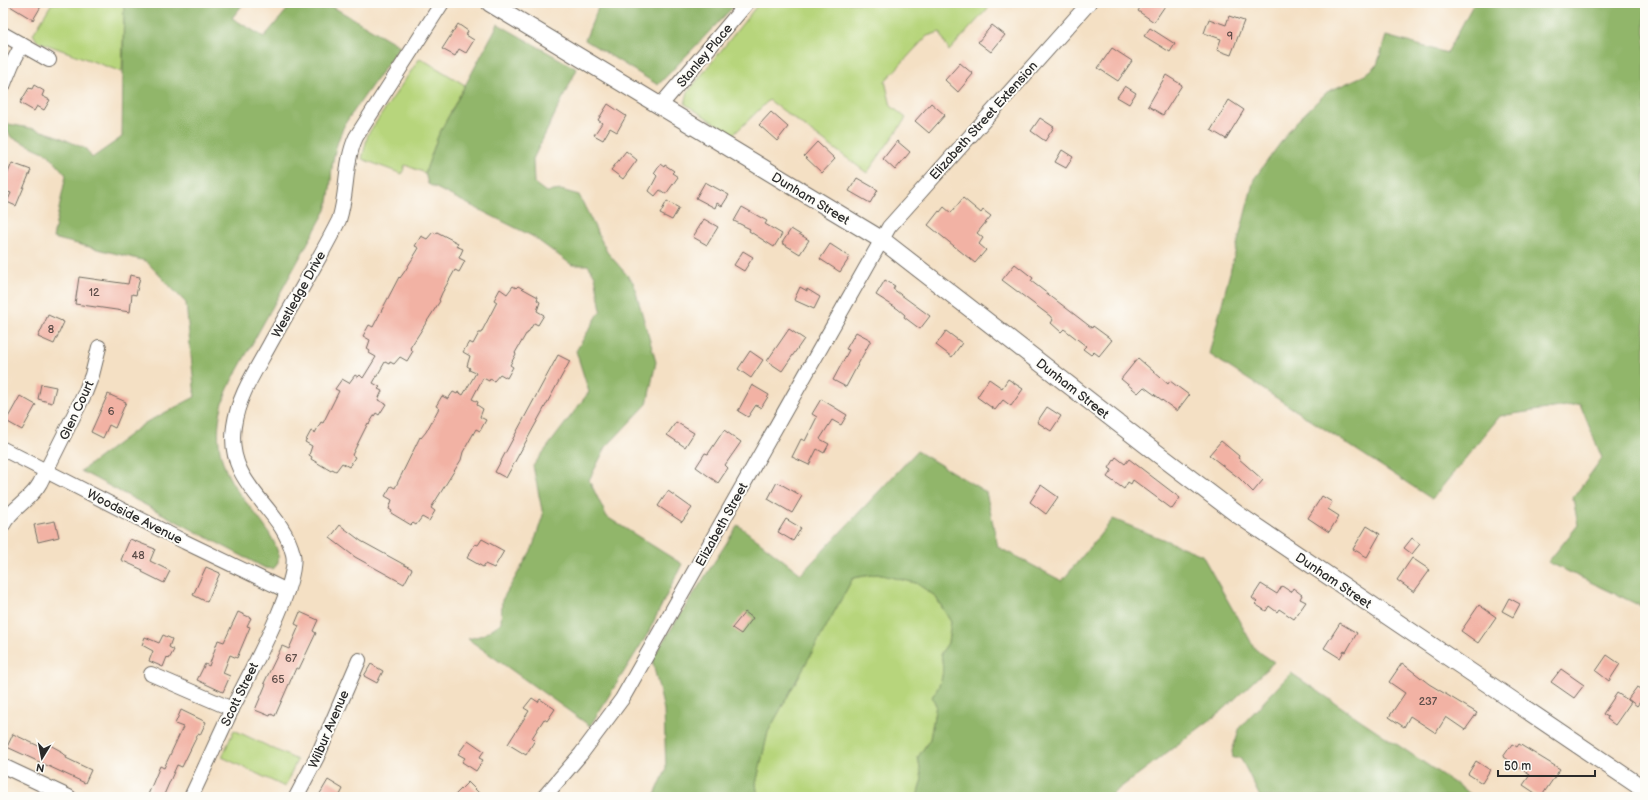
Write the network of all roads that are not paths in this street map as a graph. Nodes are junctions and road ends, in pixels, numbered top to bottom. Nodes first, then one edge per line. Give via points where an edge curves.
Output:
1 (442, 3) edge
2 (490, 3) edge
3 (747, 3) edge
4 (1080, 6) edge
5 (3, 34) edge
6 (22, 45) junction
7 (49, 60) dead end
8 (3, 86) edge
9 (660, 106) junction
10 (882, 240) junction
11 (98, 347) dead end
12 (3, 449) edge
13 (46, 471) junction
14 (3, 525) edge
15 (287, 591) junction
16 (359, 660) dead end
17 (151, 674) dead end
18 (232, 710) junction
19 (3, 766) edge
20 (1645, 790) edge
21 (69, 797) edge
22 (191, 797) edge
23 (296, 797) edge
24 (544, 797) edge

1 - 15 street, Westledge Drive via 356,137 349,155 339,220 245,390 237,411 233,436 235,459 251,489 286,537 292,553 293,566
2 - 9 street, Dunham Street
3 - 9 street, Stanley Place
4 - 10 street, Elizabeth Street Extension via 898,215
5 - 6 street
6 - 7 street
6 - 8 street
9 - 10 street, Dunham Street
10 - 20 street, Dunham Street via 1249,522
10 - 24 street, Elizabeth Street via 622,699 581,754
11 - 13 street, Glen Court via 88,388
12 - 13 street, Woodside Avenue
13 - 14 street via 35,491 12,512
13 - 15 street, Woodside Avenue
15 - 18 street, Scott Street
16 - 23 street, Wilbur Avenue via 317,757
17 - 18 street
18 - 22 street, Scott Street
19 - 21 street

